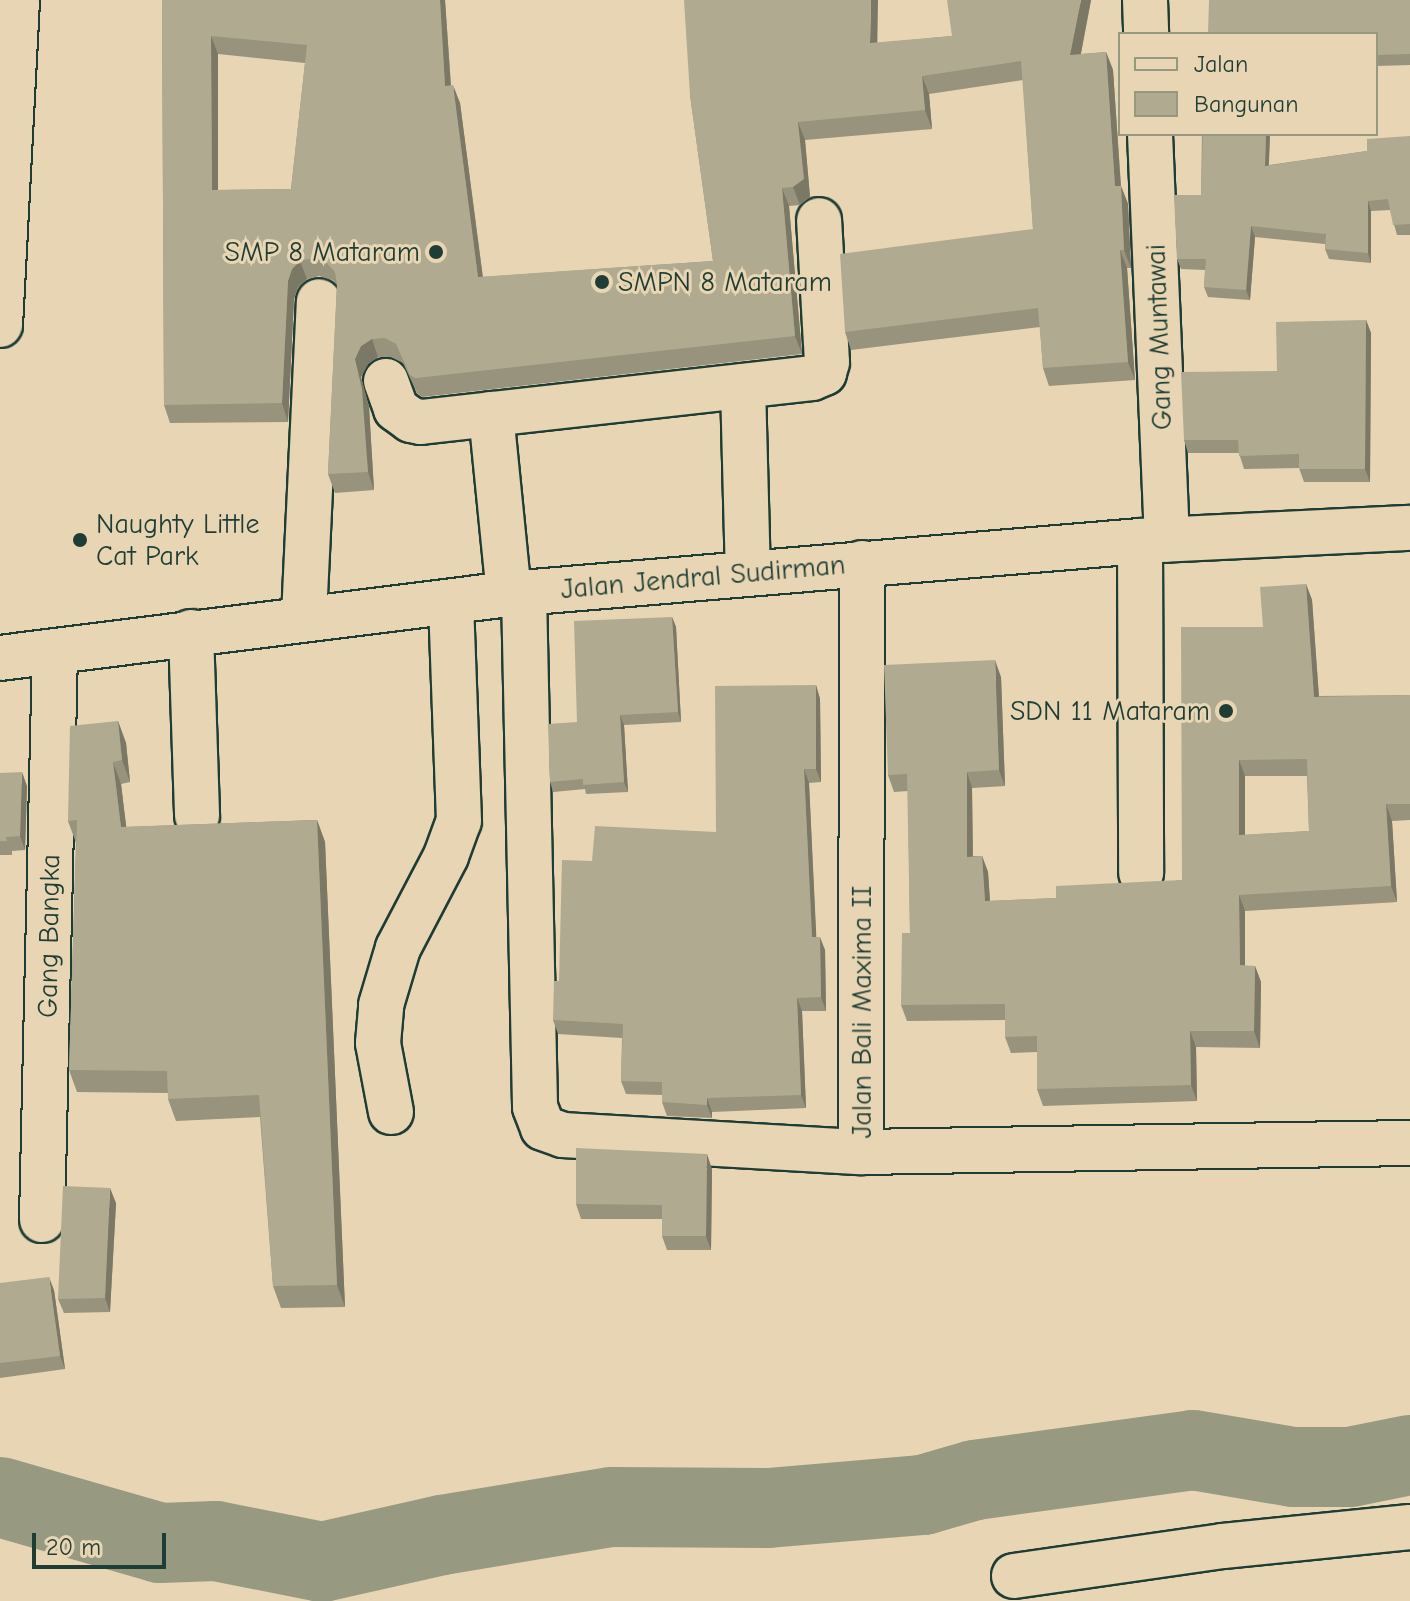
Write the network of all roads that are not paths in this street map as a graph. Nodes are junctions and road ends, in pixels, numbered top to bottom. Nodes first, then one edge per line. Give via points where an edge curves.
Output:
1 (17, 0) edge
2 (1145, 0) edge
3 (1146, 32) edge
4 (1150, 136) edge
5 (819, 220) dead end
6 (319, 301) dead end
7 (0, 325) edge
8 (386, 381) dead end
9 (743, 386) junction
10 (491, 414) junction
11 (1410, 528) edge
12 (1154, 540) junction
13 (862, 563) junction
14 (748, 572) junction
15 (516, 594) junction
16 (451, 602) junction
17 (304, 617) junction
18 (191, 632) junction
19 (55, 652) junction
20 (0, 658) edge
21 (197, 816) dead end
22 (1141, 873) dead end
23 (391, 1112) dead end
24 (1410, 1143) edge
25 (861, 1152) junction
26 (42, 1220) dead end
27 (1410, 1527) edge
28 (1014, 1576) dead end

1 - 7 main road
2 - 3 main road
4 - 12 main road, Gang Muntawai
5 - 9 main road via 824,373
6 - 17 main road
8 - 10 main road via 396,409 411,420
9 - 10 main road
9 - 14 main road
10 - 15 main road
11 - 12 main road, Jalan Jendral Sudirman
12 - 13 main road, Jalan Jendral Sudirman
12 - 22 main road, Gang Muntawai
13 - 14 main road, Jalan Jendral Sudirman
13 - 25 main road, Jalan Bali Maxima II
14 - 15 main road, Jalan Jendral Sudirman
15 - 16 main road, Jalan Jendral Sudirman
15 - 25 main road via 535,1107 543,1128 563,1135
16 - 17 main road, Jalan Jendral Sudirman
16 - 23 main road via 459,821 398,948 381,1005 378,1043
17 - 18 main road, Jalan Jendral Sudirman
18 - 19 main road, Jalan Jendral Sudirman
18 - 21 main road
19 - 20 main road, Jalan Jendral Sudirman
19 - 26 main road, Gang Bangka
24 - 25 main road, Jalan Bali Maxima II
27 - 28 main road via 1223,1546

